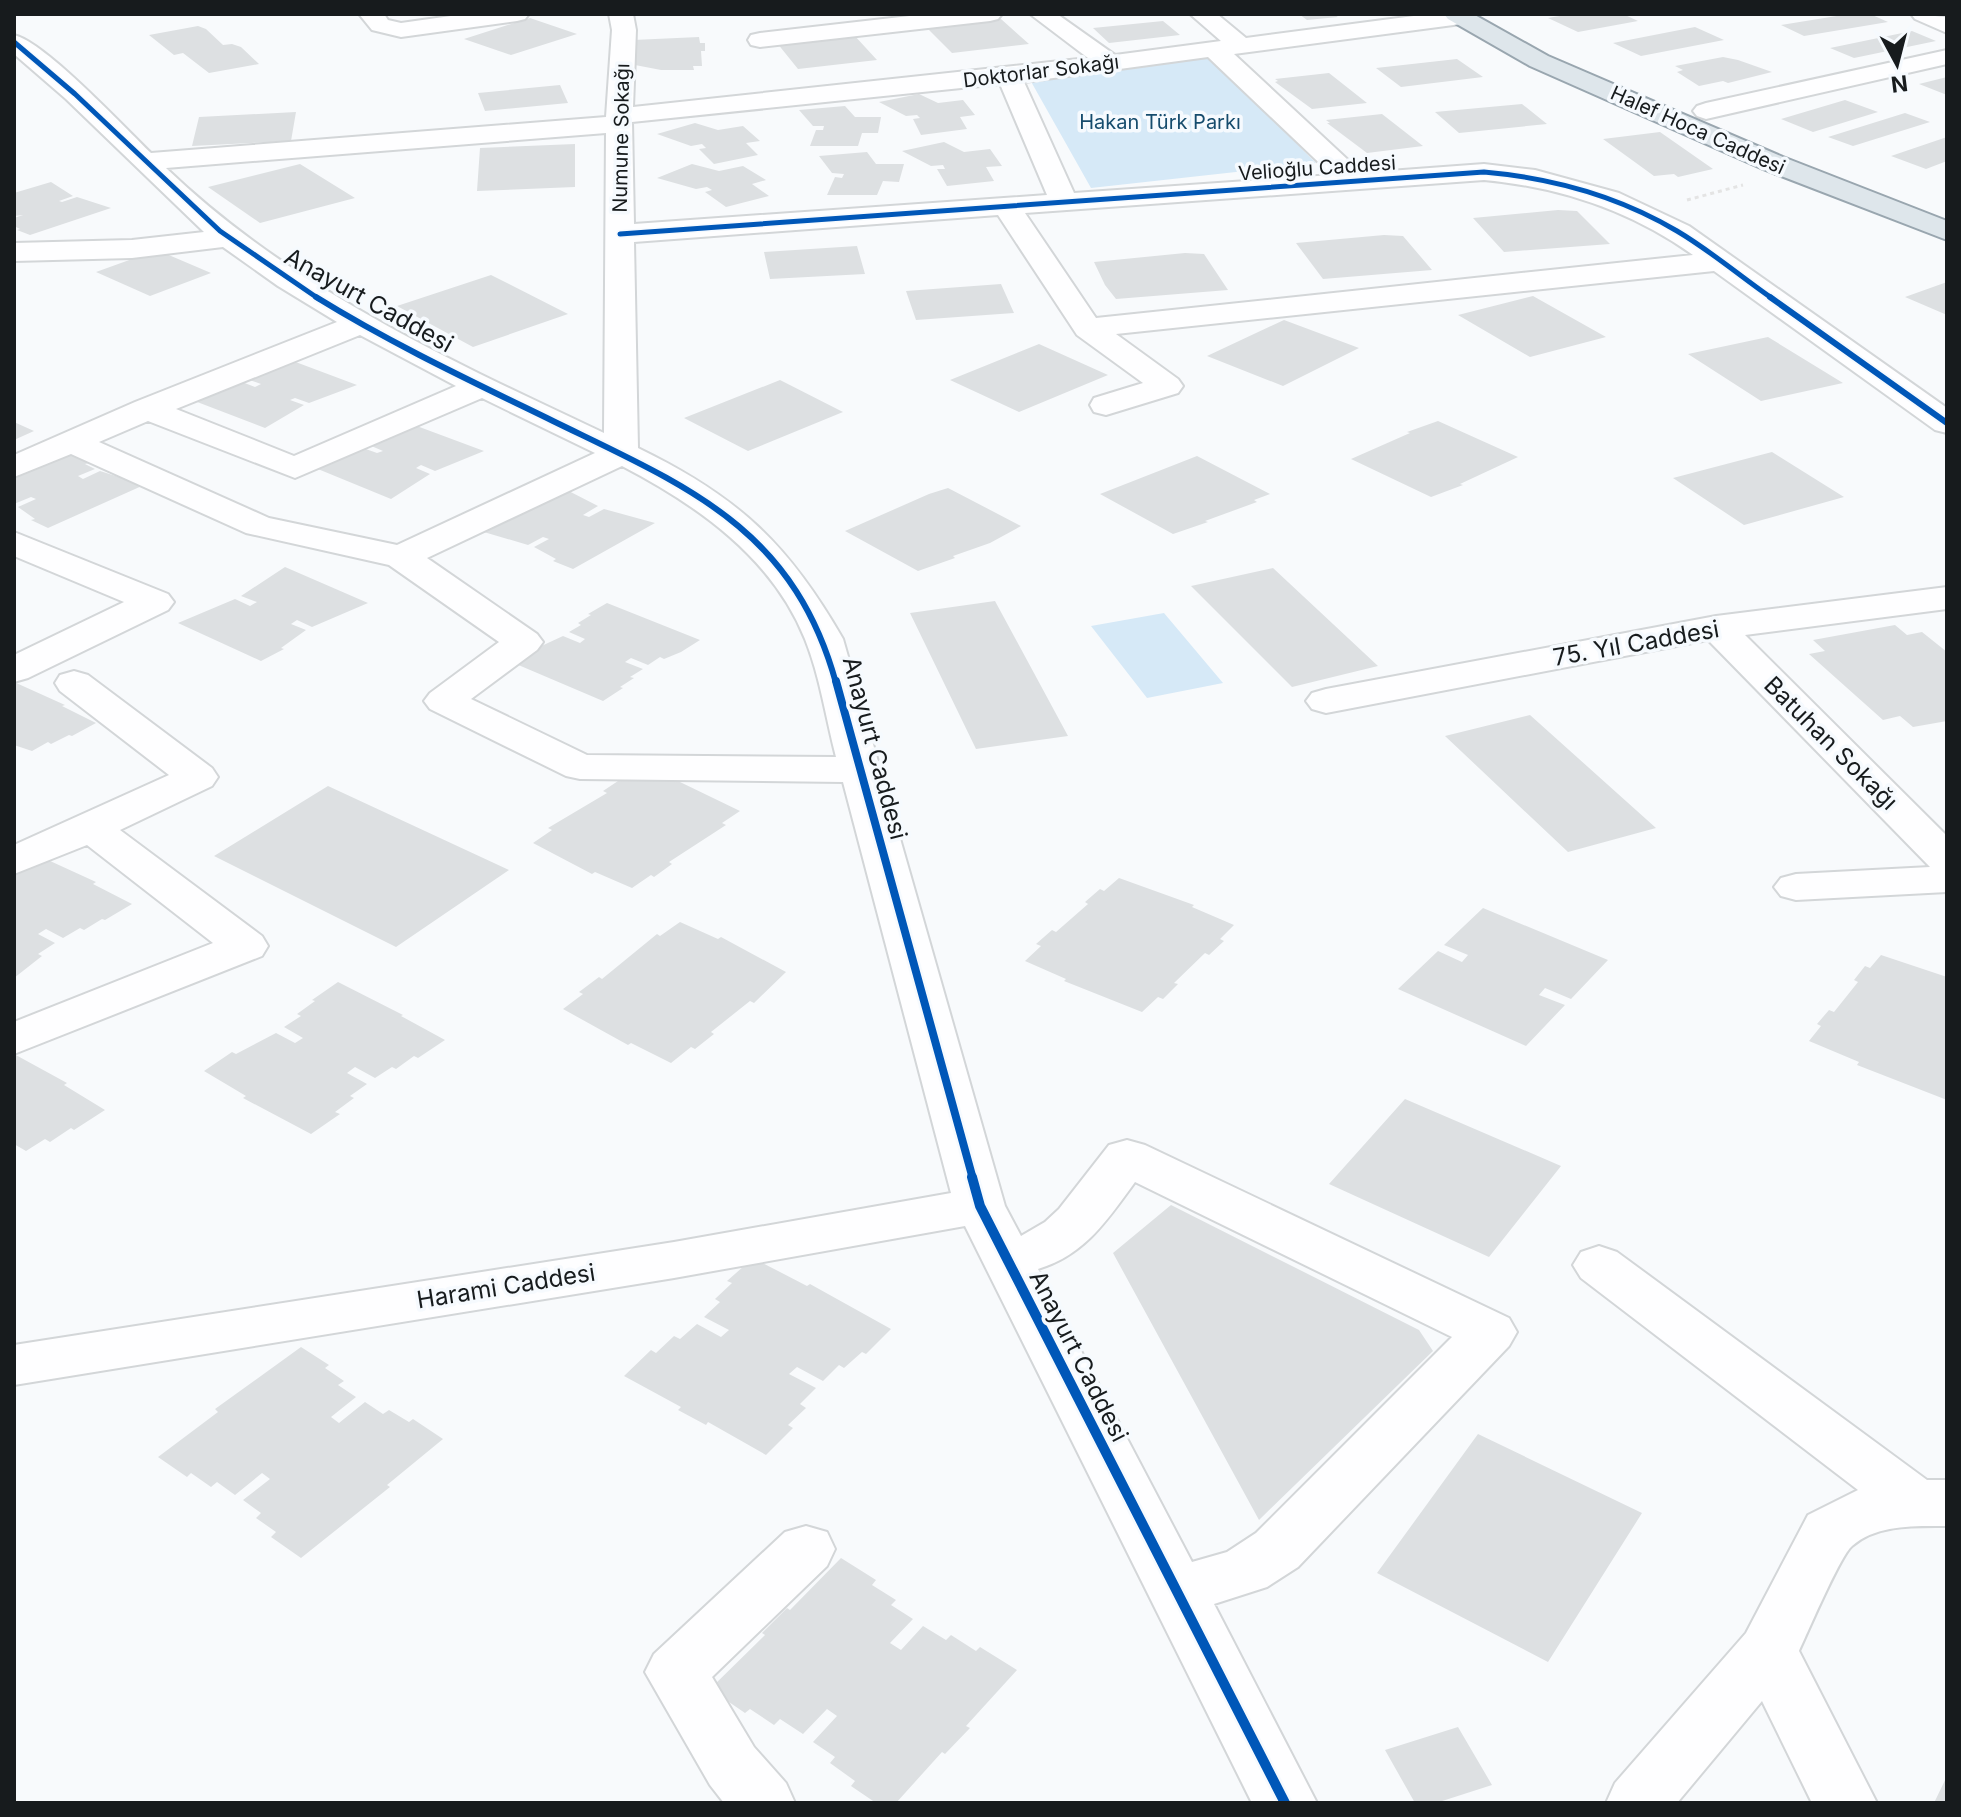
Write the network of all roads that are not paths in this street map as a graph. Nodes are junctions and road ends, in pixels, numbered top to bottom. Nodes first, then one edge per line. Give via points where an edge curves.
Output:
1 (371, 14) edge
2 (517, 14) edge
3 (621, 14) edge
4 (990, 14) edge
5 (1042, 14) edge
6 (1202, 14) edge
7 (1499, 14) edge
8 (1923, 14) edge
9 (1459, 16) edge
10 (900, 24) junction
11 (1947, 26) edge
12 (14, 42) edge
13 (919, 43) dead end
14 (1243, 47) junction
15 (1216, 51) junction
16 (1947, 57) edge
17 (938, 62) dead end
18 (1110, 63) junction
19 (1947, 75) edge
20 (1009, 76) junction
21 (956, 81) junction
22 (801, 98) junction
23 (1706, 111) junction
24 (619, 120) junction
25 (1737, 125) junction
26 (144, 162) junction
27 (1355, 181) junction
28 (1064, 202) junction
29 (1006, 206) junction
30 (1947, 208) edge
31 (1947, 231) edge
32 (620, 234) junction
33 (230, 238) junction
34 (14, 252) edge
35 (1721, 261) junction
36 (363, 323) junction
37 (1088, 328) junction
38 (483, 386) junction
39 (1106, 405) dead end
40 (147, 409) junction
41 (1947, 423) edge
42 (71, 442) junction
43 (621, 454) junction
44 (14, 467) edge
45 (14, 543) edge
46 (401, 557) junction
47 (1947, 598) edge
48 (1716, 627) junction
49 (14, 670) edge
50 (74, 683) dead end
51 (1326, 701) dead end
52 (860, 770) junction
53 (91, 828) junction
54 (1944, 859) edge
55 (14, 861) edge
56 (1796, 887) dead end
57 (14, 1039) edge
58 (980, 1206) junction
59 (1007, 1258) junction
60 (1599, 1265) dead end
61 (20, 1366) edge
62 (1932, 1503) edge
63 (806, 1549) dead end
64 (1177, 1591) junction
65 (1768, 1651) junction
66 (763, 1803) edge
67 (1285, 1803) edge
68 (1638, 1803) edge
69 (1845, 1803) edge

1 - 2 street via 380,25 401,30
3 - 24 street, Numune Sokağı
4 - 10 street
5 - 18 street
6 - 14 street
7 - 23 main road, Halef Hoca Caddesi via 1554,48
8 - 11 street
9 - 14 street, Doktorlar Sokağı
9 - 31 main road, Halef Hoca Caddesi via 1539,61
10 - 13 street
10 - 22 street via 754,31
12 - 26 street, Anayurt Caddesi via 67,85
14 - 15 street, Doktorlar Sokağı
15 - 18 street, Doktorlar Sokağı
15 - 27 street
16 - 23 street
17 - 21 street
18 - 20 street, Doktorlar Sokağı
19 - 25 street
20 - 21 street, Doktorlar Sokağı
20 - 28 street
21 - 22 street, Doktorlar Sokağı
22 - 24 street, Doktorlar Sokağı
23 - 25 main road, Halef Hoca Caddesi
24 - 26 street, Doktorlar Sokağı
24 - 32 street, Numune Sokağı
25 - 30 main road, Halef Hoca Caddesi
26 - 33 street, Anayurt Caddesi
27 - 28 street, Velioğlu Caddesi
27 - 35 street, Velioğlu Caddesi via 1484,172 1573,187 1640,212
28 - 29 street, Velioğlu Caddesi
29 - 32 street, Velioğlu Caddesi
29 - 37 street
32 - 43 street, Numune Sokağı
33 - 34 street via 110,250
33 - 36 street, Anayurt Caddesi
35 - 37 street
35 - 41 street, Velioğlu Caddesi
36 - 38 street, Anayurt Caddesi
36 - 40 street
37 - 39 street via 1167,386
38 - 40 street via 295,468
38 - 43 street, Anayurt Caddesi
40 - 42 street
42 - 44 street
42 - 46 street via 258,526
43 - 46 street
43 - 52 street, Anayurt Caddesi via 717,507 783,571 824,639
45 - 49 street via 155,602
46 - 52 street via 524,642 444,701 580,767
47 - 48 street, 75. Yıl Caddesi
48 - 51 street, 75. Yıl Caddesi
48 - 54 street, Batuhan Sokağı
50 - 53 street via 197,777
52 - 58 street, Anayurt Caddesi
53 - 55 street
53 - 57 street via 246,946
54 - 56 street
58 - 59 street, Anayurt Caddesi
58 - 61 street, Harami Caddesi
59 - 64 street, Anayurt Caddesi
59 - 64 street via 1030,1255 1060,1240 1127,1157 1490,1332 1277,1550 1246,1570
60 - 62 street
62 - 65 street via 1863,1511 1829,1531
63 - 66 street via 676,1672 732,1766
64 - 67 street, Anayurt Caddesi
65 - 68 street
65 - 69 street

